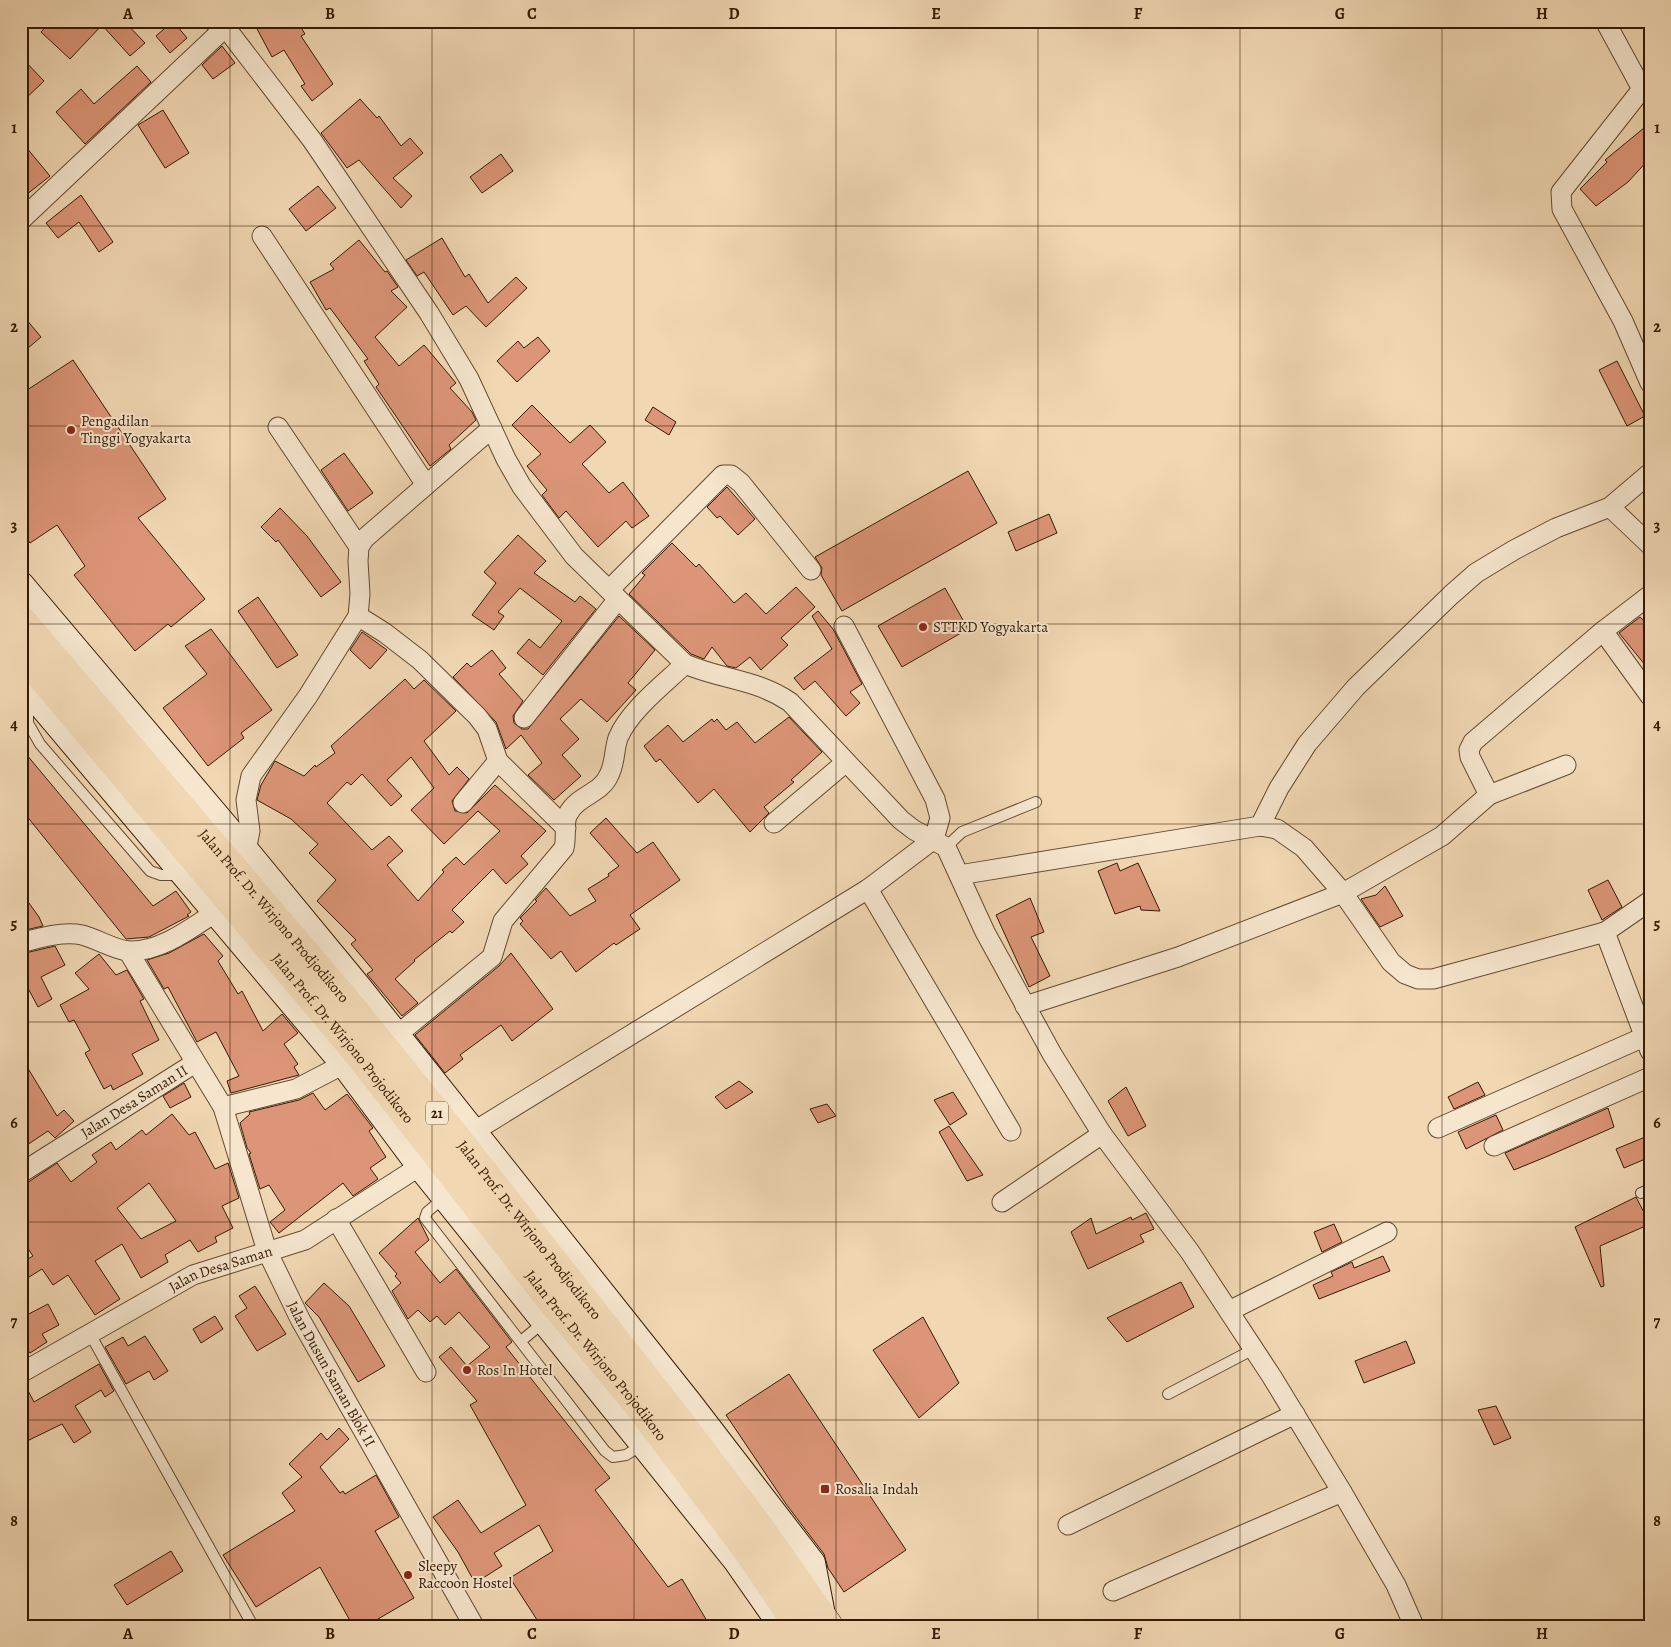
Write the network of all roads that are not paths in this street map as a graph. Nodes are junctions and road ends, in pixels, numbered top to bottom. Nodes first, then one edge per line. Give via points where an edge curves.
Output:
1 (1605, 21) edge
2 (223, 23) edge
3 (1646, 87) edge
4 (21, 220) edge
5 (262, 236) dead end
6 (1650, 383) edge
7 (278, 427) dead end
8 (492, 428) junction
9 (1650, 473) edge
10 (426, 485) junction
11 (1610, 507) junction
12 (1650, 545) edge
13 (359, 548) junction
14 (811, 570) dead end
15 (21, 585) edge
16 (613, 595) junction
17 (1650, 595) edge
18 (358, 616) junction
19 (21, 618) edge
20 (844, 626) dead end
21 (1603, 631) junction
22 (21, 653) edge
23 (685, 664) junction
24 (24, 685) edge
25 (1650, 696) edge
26 (524, 718) dead end
27 (498, 761) junction
28 (846, 762) junction
29 (1566, 765) dead end
30 (1489, 795) junction
31 (1036, 802) dead end
32 (463, 803) dead end
33 (774, 823) dead end
34 (1260, 826) junction
35 (566, 828) junction
36 (940, 843) junction
37 (246, 851) junction
38 (959, 875) junction
39 (868, 889) junction
40 (1343, 893) junction
41 (1650, 901) edge
42 (216, 912) junction
43 (1605, 932) junction
44 (21, 943) edge
45 (128, 951) junction
46 (1025, 1006) junction
47 (397, 1035) junction
48 (1647, 1044) edge
49 (194, 1062) junction
50 (344, 1064) junction
51 (1650, 1077) edge
52 (223, 1107) junction
53 (1438, 1128) dead end
54 (1011, 1131) dead end
55 (473, 1132) junction
56 (1102, 1134) junction
57 (1494, 1146) dead end
58 (420, 1166) junction
59 (21, 1173) edge
60 (445, 1197) junction
61 (1002, 1202) dead end
62 (336, 1219) junction
63 (1387, 1232) dead end
64 (267, 1251) junction
65 (1229, 1311) junction
66 (544, 1322) junction
67 (90, 1334) junction
68 (521, 1341) junction
69 (1252, 1350) junction
70 (426, 1372) dead end
71 (21, 1373) edge
72 (1168, 1394) dead end
73 (682, 1409) junction
74 (1295, 1414) junction
75 (642, 1445) junction
76 (1342, 1492) junction
77 (1068, 1525) dead end
78 (1113, 1591) dead end
79 (826, 1620) edge
80 (253, 1626) edge
81 (474, 1626) edge
82 (786, 1626) edge
83 (798, 1626) edge
84 (1414, 1626) edge

1 - 3 street
2 - 4 street
2 - 8 street via 312,140 429,312 469,379
3 - 6 street via 1561,192 1562,209 1623,321
5 - 10 street
7 - 13 street
8 - 10 street
8 - 16 street via 522,487 574,556
9 - 11 street
10 - 13 street via 365,538
11 - 12 street
11 - 34 street via 1556,528 1514,550 1476,573 1451,595 1356,687 1307,744
13 - 18 street
14 - 16 street via 741,483 731,474 723,475
15 - 37 street
16 - 23 street
16 - 26 street
17 - 21 street
18 - 27 street via 420,660 477,716 487,729
18 - 37 street via 308,696 251,776 246,800 250,831
19 - 73 highway, Jalan Prof. Dr. Wirjono Prodjodikoro / 21 via 351,1006
20 - 36 street via 935,799 940,818
21 - 25 street
21 - 30 street via 1474,742 1469,750 1470,756
22 - 83 highway, Jalan Prof. Dr. Wirjono Projodikoro / 21 via 358,1053 547,1296 637,1404 749,1553
23 - 28 street via 708,674 772,690 790,702
23 - 35 street via 634,716 618,738 609,776 598,788 576,801 566,816
24 - 42 street
27 - 32 street
27 - 35 street
28 - 33 street
28 - 36 street via 901,820
29 - 30 street
30 - 40 street via 1442,836
31 - 36 lane
34 - 38 street
34 - 40 street via 1277,829 1298,844
35 - 47 street via 564,848 503,921 492,957
36 - 38 street
36 - 39 street
37 - 47 street
38 - 46 street
39 - 54 street
39 - 55 street
40 - 43 street via 1391,962 1405,974 1418,979 1434,980
40 - 46 street via 1154,965
41 - 43 street
42 - 45 street via 167,942 148,949
42 - 50 street
43 - 48 street
44 - 45 street via 38,938 81,935
45 - 49 street
46 - 56 street
47 - 55 street
48 - 53 street
49 - 52 street, Jalan Desa Saman II
49 - 59 street, Jalan Desa Saman II
50 - 52 street via 296,1089
50 - 58 street
51 - 57 street
52 - 64 street, Jalan Dusun Saman Blok II
55 - 73 street
56 - 61 street
56 - 65 street via 1190,1252
58 - 60 street
58 - 62 street, Jalan Desa Saman
60 - 66 street
60 - 68 lane via 427,1212 425,1218
62 - 64 street, Jalan Desa Saman via 305,1240
62 - 70 street
63 - 65 street
64 - 67 street, Jalan Desa Saman via 193,1275
64 - 81 street, Jalan Dusun Saman Blok II via 300,1320
65 - 69 street
66 - 68 lane
66 - 75 street
67 - 71 street, Jalan Desa Saman
67 - 80 lane
68 - 75 lane via 605,1451 612,1457 626,1455
69 - 72 lane
69 - 74 street
73 - 79 highway, Jalan Prof. Dr. Wirjono Prodjodikoro / 21
74 - 76 street
74 - 77 street
75 - 82 street via 736,1560 780,1624
76 - 78 street
76 - 84 street via 1396,1585

